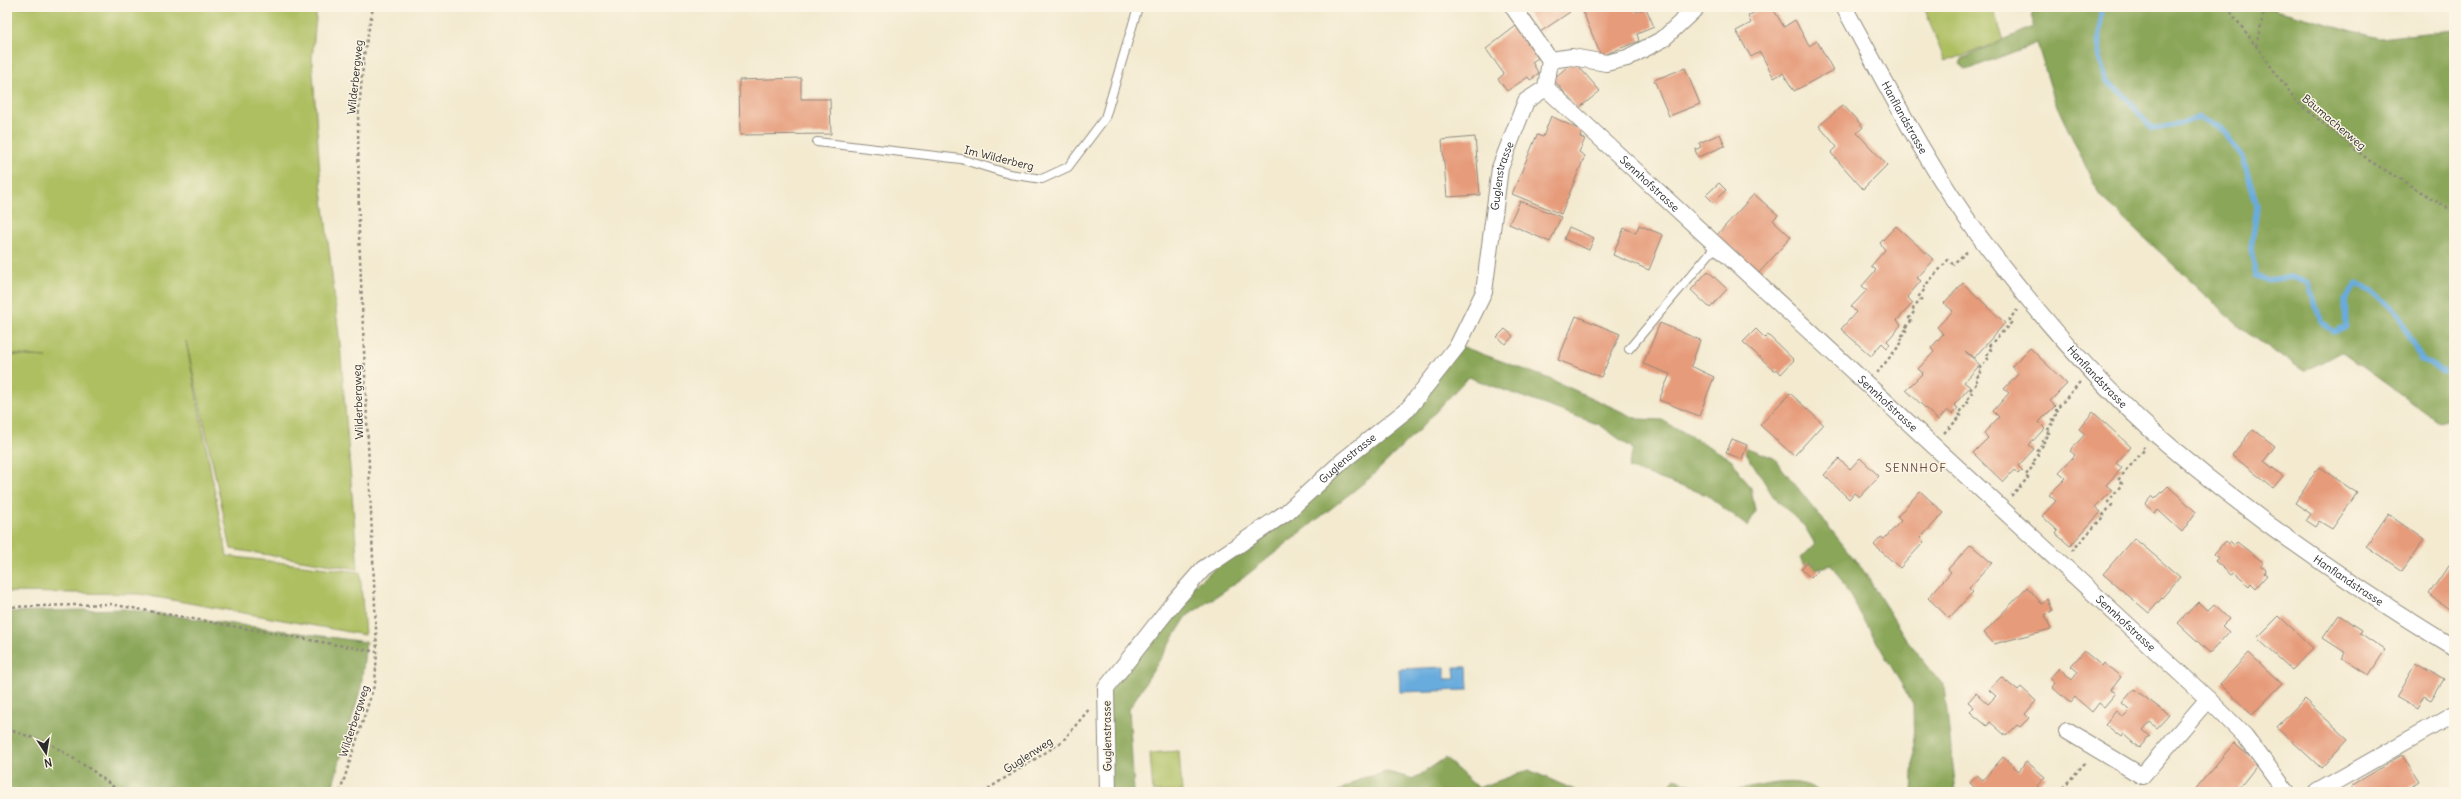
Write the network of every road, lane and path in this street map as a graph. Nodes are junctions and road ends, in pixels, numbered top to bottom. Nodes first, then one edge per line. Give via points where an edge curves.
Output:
1 (373, 7) edge
2 (1138, 7) edge
3 (1513, 7) edge
4 (1697, 7) edge
5 (1844, 7) edge
6 (2227, 7) edge
7 (2265, 7) edge
8 (2255, 47) junction
9 (1550, 60) junction
10 (1546, 88) junction
11 (817, 142) dead end
12 (2454, 212) edge
13 (1982, 239) junction
14 (1716, 246) junction
15 (2028, 298) junction
16 (1629, 349) dead end
17 (1883, 367) dead end
18 (2091, 370) junction
19 (2150, 428) junction
20 (1948, 429) dead end
21 (2016, 491) dead end
22 (2081, 541) dead end
23 (7, 607) edge
24 (2454, 648) edge
25 (377, 652) junction
26 (1106, 688) junction
27 (2208, 699) junction
28 (2454, 714) edge
29 (7, 729) edge
30 (2066, 731) dead end
31 (2084, 741) junction
32 (120, 792) edge
33 (340, 792) edge
34 (983, 792) edge
35 (1108, 792) edge
36 (2059, 792) edge
37 (2287, 792) edge
38 (2317, 792) edge

1 - 25 path, Wilderbergweg via 364,55 358,127 359,234
2 - 11 lane, Im Wilderberg via 1105,118 1068,167 1042,179 1009,174 961,159
3 - 9 street
4 - 9 street via 1663,39 1627,58 1606,63 1572,57
5 - 13 street, Hanflandstrasse via 1920,147
6 - 8 path, Bäumacherweg
7 - 8 path
8 - 12 path, Bäumacherweg via 2298,103 2370,161
9 - 10 street
10 - 14 street, Sennhofstrasse
10 - 26 street, Guglenstrasse via 1526,101 1500,168 1484,292 1458,345 1408,409 1345,459 1287,512 1203,569
13 - 15 street, Hanflandstrasse
13 - 17 path via 1953,264 1948,260 1924,287 1926,288 1919,296 1922,298 1913,308 1915,310 1909,318 1912,320 1900,338 1903,341
14 - 16 lane
14 - 27 street, Sennhofstrasse
15 - 18 street, Hanflandstrasse
15 - 20 path via 2008,320 2011,324 1988,347 1992,350 1978,370 1981,373 1975,379 1978,382 1969,391 1972,394 1958,413 1961,416
18 - 19 street, Hanflandstrasse
18 - 21 path via 2056,410 2058,412 2052,419 2055,421 2046,432 2049,433 2043,441 2045,443 2036,453 2038,456 2032,463 2034,465 2025,476 2028,478
19 - 22 path via 2139,443 2145,449 2118,480 2122,484 2108,502 2112,505
19 - 24 street, Hanflandstrasse via 2248,510 2369,596
23 - 25 path via 110,604
25 - 33 path, Wilderbergweg via 375,683
26 - 34 path, Guglenweg via 1062,742
26 - 35 street, Guglenstrasse
27 - 31 street via 2142,776
27 - 37 street, Sennhofstrasse via 2245,736
28 - 38 street
29 - 32 path via 51,744
30 - 31 street
31 - 36 path via 2074,753 2085,763

